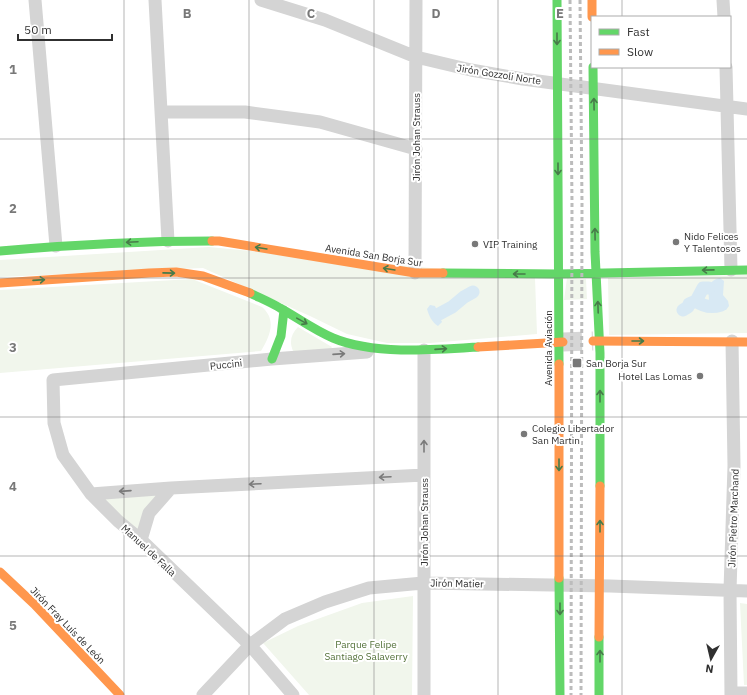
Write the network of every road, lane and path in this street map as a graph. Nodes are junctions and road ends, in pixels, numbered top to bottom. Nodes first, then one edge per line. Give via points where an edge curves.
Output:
1 (35, 0) edge
2 (155, 0) edge
3 (261, 0) edge
4 (416, 0) edge
5 (557, 0) edge
6 (592, 0) edge
7 (723, 0) edge
8 (592, 16) edge
9 (724, 16) edge
10 (416, 58) junction
11 (593, 68) edge
12 (726, 68) edge
13 (557, 83) junction
14 (593, 88) junction
15 (727, 106) junction
16 (747, 109) edge
17 (162, 112) junction
18 (416, 149) junction
19 (168, 241) junction
20 (56, 246) junction
21 (0, 251) edge
22 (731, 270) junction
23 (747, 270) edge
24 (597, 272) junction
25 (415, 274) junction
26 (558, 274) junction
27 (0, 283) edge
28 (284, 310) junction
29 (596, 341) junction
30 (732, 341) junction
31 (561, 342) junction
32 (747, 342) edge
33 (398, 350) junction
34 (424, 350) junction
35 (272, 359) junction
36 (53, 380) joint
37 (741, 467) edge
38 (424, 475) junction
39 (171, 488) junction
40 (91, 494) junction
41 (141, 540) junction
42 (1, 573) edge
43 (423, 583) junction
44 (560, 584) junction
45 (600, 585) junction
46 (730, 590) junction
47 (747, 591) edge
48 (250, 645) junction
49 (747, 693) edge
50 (731, 694) edge
51 (120, 695) edge
52 (203, 695) edge
53 (293, 695) edge
54 (424, 695) edge
55 (560, 695) edge
56 (599, 695) edge

1 - 20 street
2 - 17 street
3 - 10 street, Jirón Gozzoli Norte via 325,20
4 - 10 street, Jirón Johan Strauss
5 -> 13 main road, Avenida Aviación
6 - 8 main road
7 - 9 street
10 - 13 street, Jirón Gozzoli Norte via 471,70
10 - 18 street, Jirón Johan Strauss
11 - 14 main road
12 - 15 street
13 - 14 street, Jirón Gozzoli Norte
13 -> 26 main road, Avenida Aviación
14 - 15 street, Jirón Gozzoli Norte
24 -> 14 main road
15 - 16 street, Jirón Gozzoli Norte
15 - 22 street
17 - 18 street via 245,112 320,122
17 - 19 street
18 - 25 street, Jirón Johan Strauss
19 -> 20 main road, Avenida San Borja Sur
25 -> 19 main road, Avenida San Borja Sur via 219,241
20 - 21 main road, Avenida San Borja Sur
22 - 23 main road, Avenida San Borja Sur
22 -> 24 main road, Avenida San Borja Sur
24 - 26 main road, Avenida San Borja Sur
29 -> 24 main road
26 -> 25 main road, Avenida San Borja Sur
26 - 31 main road, Avenida Aviación
27 -> 28 main road via 164,272 190,274 215,279
28 -> 33 main road via 336,339 354,345
28 - 35 main road via 281,339
29 -> 30 main road
45 -> 29 main road
30 - 32 main road
30 - 37 street, Jirón Pietro Marchand
34 -> 31 main road
31 -> 44 main road, Avenida Aviación
33 - 34 main road
35 -> 33 street, Puccini
38 -> 34 street, Jirón Johan Strauss
35 - 36 street, Puccini
36 - 40 street, Manuel de Falla via 54,423 63,455
37 - 46 street, Jirón Pietro Marchand
38 -> 39 street
38 - 43 street, Jirón Johan Strauss
39 -> 40 street
39 - 41 street via 149,513
40 - 41 street, Manuel de Falla
41 - 48 street, Manuel de Falla
42 - 51 main road, Jirón Fray Luís de León
43 - 44 street, Jirón Matier
43 - 48 street, Jirón Matier via 369,588 325,602 285,619
43 - 54 street, Jirón Johan Strauss
44 - 45 street, Jirón Matier
44 -> 55 main road, Avenida Aviación
45 - 46 street, Jirón Matier
56 -> 45 main road
46 - 47 street, Jirón Matier
46 - 50 street, Jirón Pietro Marchand
48 - 52 street, Jirón Matier
48 - 53 street, Manuel de Falla
49 - 50 street

